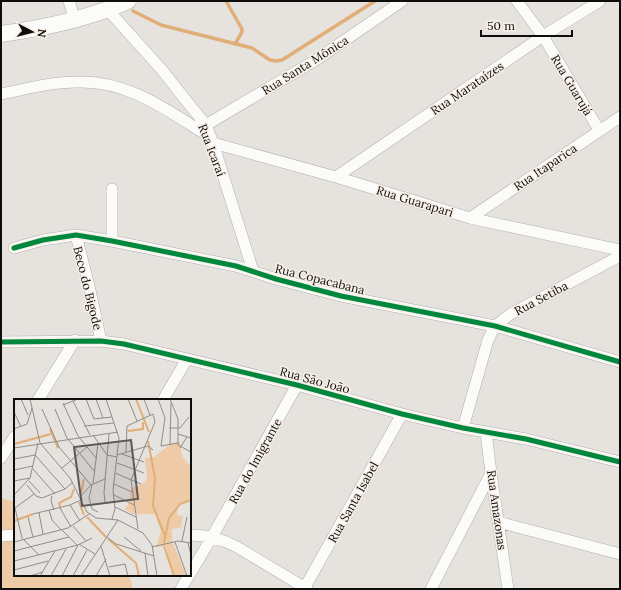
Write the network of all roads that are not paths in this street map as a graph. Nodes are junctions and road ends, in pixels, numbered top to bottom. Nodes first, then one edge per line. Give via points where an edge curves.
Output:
1 (69, 1) edge
2 (128, 1) edge
3 (402, 1) edge
4 (517, 1) edge
5 (600, 1) edge
6 (108, 10) junction
7 (75, 20) junction
8 (1, 34) edge
9 (543, 36) junction
10 (1, 94) edge
11 (620, 117) edge
12 (206, 125) junction
13 (599, 130) junction
14 (211, 140) junction
15 (336, 177) junction
16 (112, 189) dead end
17 (470, 218) junction
18 (76, 235) junction
19 (112, 241) junction
20 (14, 248) dead end
21 (620, 250) edge
22 (620, 256) edge
23 (253, 271) junction
24 (495, 326) junction
25 (75, 340) junction
26 (101, 341) junction
27 (1, 342) edge
28 (187, 360) junction
29 (620, 362) edge
30 (297, 385) junction
31 (39, 399) edge
32 (165, 399) edge
33 (402, 414) junction
34 (463, 428) junction
35 (486, 432) junction
36 (14, 438) edge
37 (1, 458) edge
38 (620, 462) edge
39 (491, 473) junction
40 (498, 522) junction
41 (14, 535) edge
42 (191, 535) edge
43 (1, 536) edge
44 (212, 537) junction
45 (620, 554) edge
46 (191, 572) edge
47 (189, 576) edge
48 (305, 588) edge
49 (181, 589) edge
50 (432, 589) edge
51 (508, 589) edge

1 - 7 street
2 - 6 street
3 - 12 street, Rua Santa Mônica via 316,60
4 - 9 street, Rua Guarujá
5 - 9 street, Rua Marataízes
6 - 7 street
6 - 12 street, Rua Icaraí via 162,70
7 - 8 street
9 - 13 street, Rua Guarujá
9 - 15 street, Rua Marataízes
10 - 14 street, Rua Guarapari via 77,82 116,87 136,92 156,102
11 - 13 street, Rua Itaparica
12 - 14 street, Rua Icaraí
13 - 17 street, Rua Itaparica
14 - 15 street, Rua Guarapari
14 - 23 street, Rua Icaraí
15 - 17 street, Rua Guarapari
16 - 19 street
17 - 21 street, Rua Guarapari
18 - 19 street, Rua Copacabana
18 - 20 street, Rua Copacabana
18 - 26 street, Beco do Bigode
19 - 23 street, Rua Copacabana
22 - 24 street, Rua Setiba via 509,315
23 - 24 street, Rua Copacabana via 341,296
24 - 29 street, Rua Copacabana
24 - 34 street, Rua Setiba via 488,340
25 - 26 street, Rua São João
25 - 27 street, Rua São João
25 - 31 street
26 - 28 street, Rua São João via 124,344
28 - 30 street, Rua São João
28 - 32 street
30 - 33 street, Rua São João
30 - 44 street, Rua do Imigrante
33 - 34 street, Rua São João
33 - 48 street, Rua Santa Isabel
34 - 35 street, Rua São João
35 - 38 street, Rua São João
35 - 39 street, Rua Amazonas
36 - 37 street
39 - 40 street, Rua Amazonas
39 - 50 street
40 - 45 street
40 - 51 street, Rua Amazonas
41 - 43 street
42 - 44 street
44 - 46 street, Rua do Imigrante
44 - 48 street via 237,547
47 - 49 street, Rua do Imigrante

